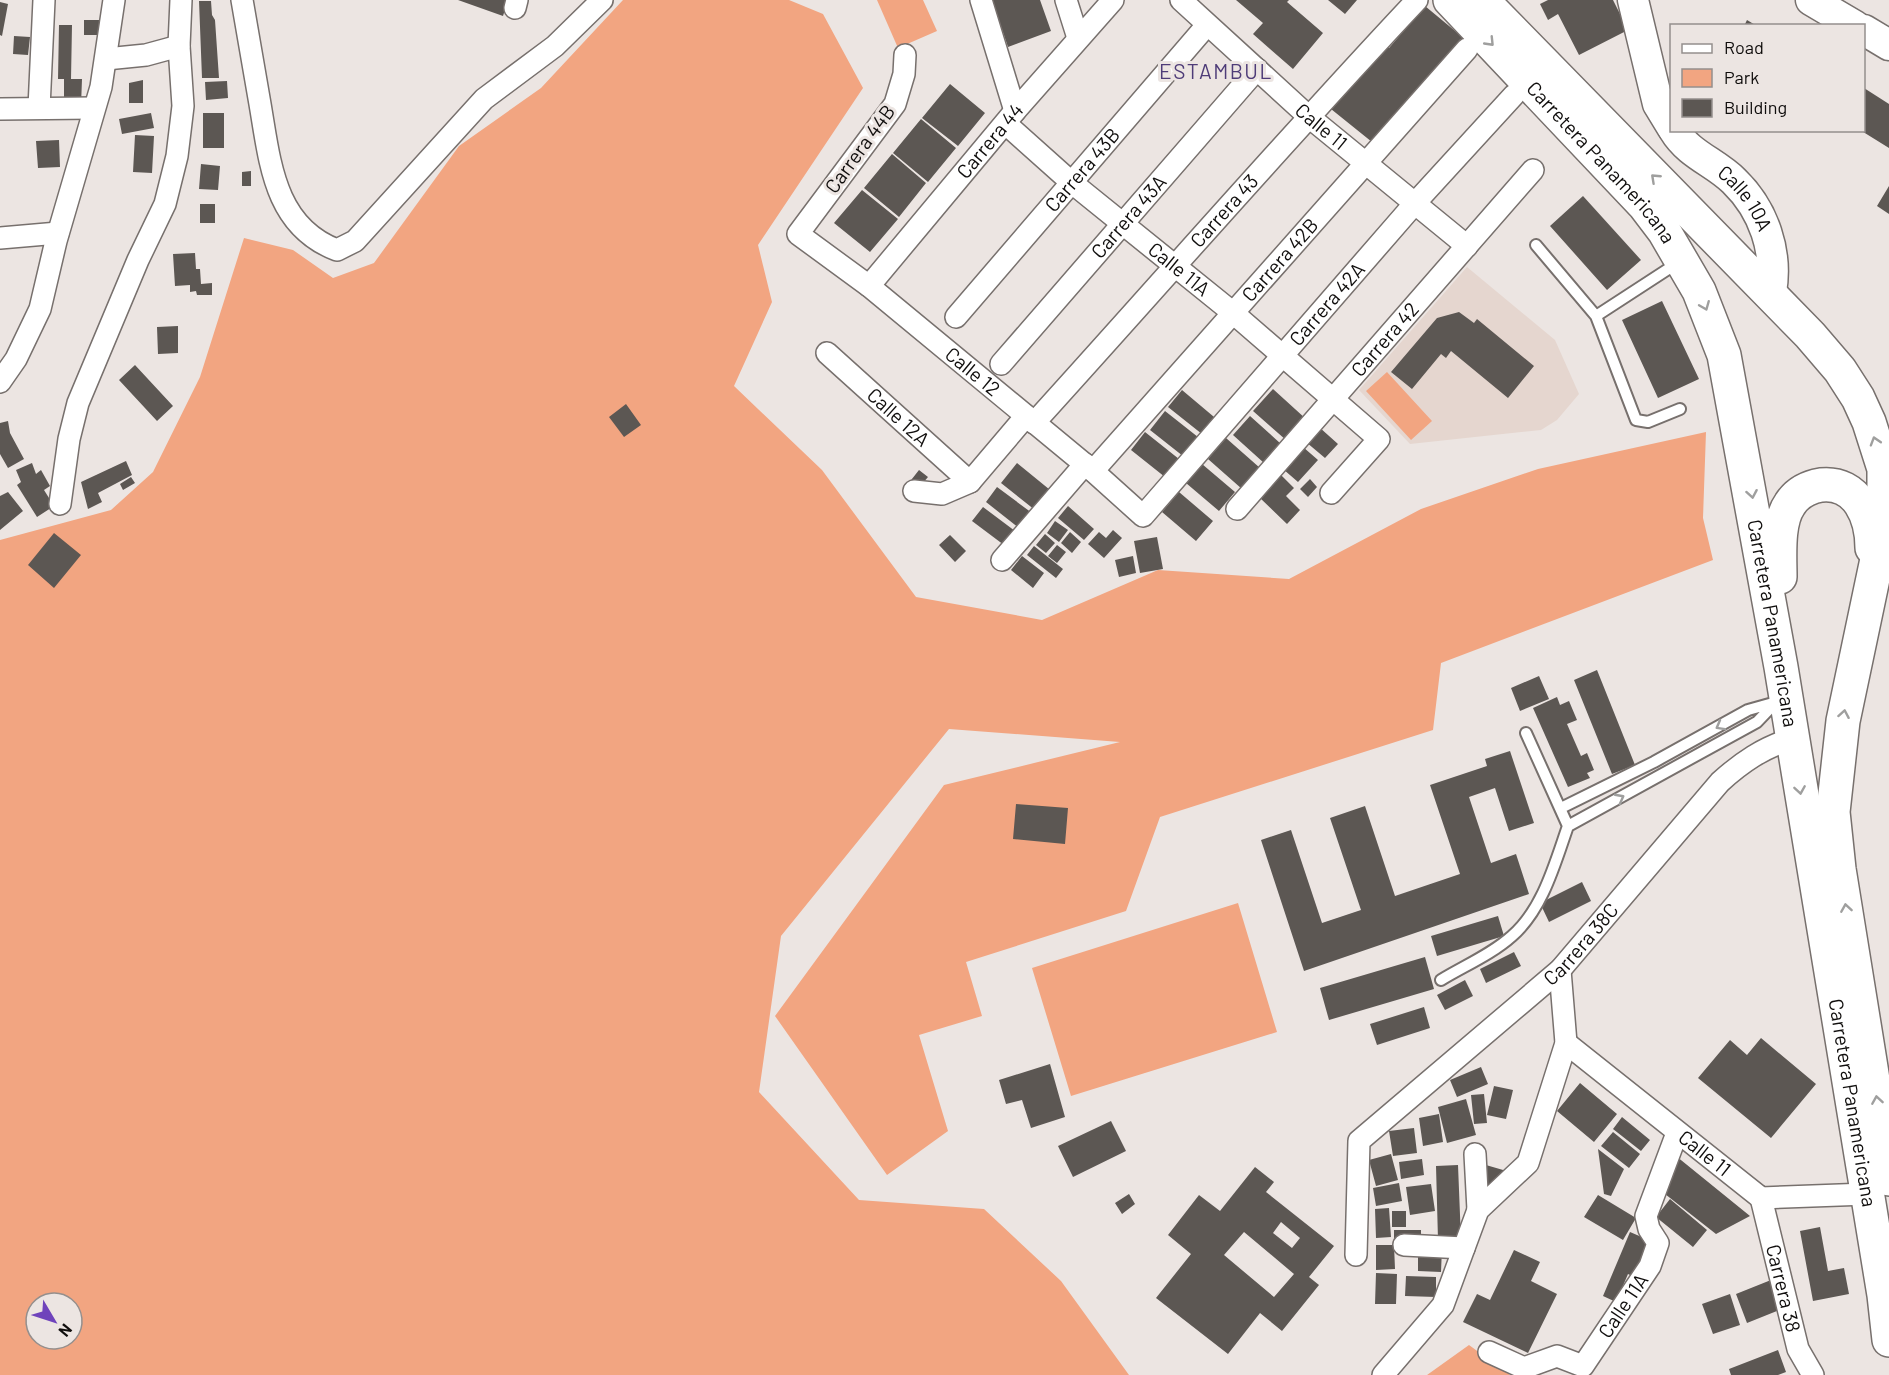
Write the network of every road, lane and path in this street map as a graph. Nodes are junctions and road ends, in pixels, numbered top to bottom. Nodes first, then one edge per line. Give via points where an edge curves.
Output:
1 (44, 0) edge
2 (114, 0) edge
3 (181, 0) edge
4 (242, 0) edge
5 (602, 0) edge
6 (981, 0) edge
7 (1066, 0) edge
8 (1113, 0) edge
9 (1181, 0) edge
10 (1417, 0) edge
11 (1450, 0) edge
12 (1482, 0) edge
13 (1633, 0) edge
14 (1811, 0) edge
15 (1852, 24) edge
16 (1207, 25) junction
17 (1865, 31) edge
18 (1078, 38) junction
19 (1889, 45) edge
20 (179, 46) junction
21 (1467, 49) dead end
22 (905, 56) dead end
23 (106, 59) junction
24 (1257, 69) junction
25 (1514, 95) dead end
26 (39, 108) junction
27 (94, 108) junction
28 (0, 109) edge
29 (1308, 116) junction
30 (1010, 117) junction
31 (1670, 124) edge
32 (1675, 132) edge
33 (1364, 163) junction
34 (1533, 170) dead end
35 (1071, 182) junction
36 (1416, 202) junction
37 (1122, 224) junction
38 (58, 233) junction
39 (798, 234) joint
40 (0, 238) edge
41 (1536, 245) dead end
42 (1467, 246) junction
43 (1682, 260) junction
44 (1175, 268) junction
45 (869, 286) junction
46 (1771, 292) junction
47 (1232, 312) junction
48 (956, 316) dead end
49 (1596, 316) junction
50 (827, 353) dead end
51 (1283, 355) junction
52 (1001, 364) dead end
53 (0, 382) edge
54 (1334, 400) junction
55 (1680, 409) dead end
56 (1030, 419) junction
57 (1089, 468) junction
58 (970, 482) junction
59 (914, 491) dead end
60 (1330, 493) dead end
61 (60, 504) dead end
62 (1237, 509) dead end
63 (1143, 516) joint
64 (1002, 560) dead end
65 (1869, 601) junction
66 (1780, 688) junction
67 (1526, 733) dead end
68 (1791, 739) junction
69 (1561, 807) junction
70 (1568, 826) junction
71 (1560, 970) junction
72 (1441, 980) dead end
73 (1566, 1043) junction
74 (1677, 1133) junction
75 (1475, 1154) dead end
76 (1878, 1186) edge
77 (1761, 1198) junction
78 (1478, 1210) junction
79 (1404, 1245) dead end
80 (1464, 1248) junction
81 (1356, 1256) dead end
82 (1889, 1340) edge
83 (1489, 1352) dead end
84 (1383, 1375) edge
85 (1813, 1375) edge

1 - 26 street
2 - 23 street
3 - 20 street
4 - 5 street via 272,171 285,205 297,222 315,239 337,250 355,241 484,99 555,46
6 - 30 street
7 - 18 street
8 - 18 street, Carrera 44
9 - 16 street, Calle 11
10 - 29 street, Carrera 43
11 -> 43 highway, Carretera Panamericana via 1629,188
46 -> 12 highway, Carretera Panamericana
13 - 31 street, Calle 10A via 1658,104
14 - 15 street
16 - 24 street, Calle 11
16 - 35 street, Carrera 43B
17 - 19 street
18 - 30 street, Carrera 44
20 - 23 street via 146,55
20 - 61 street via 183,106 177,156 165,204 78,403
21 - 33 street, Carrera 42B
22 - 39 street, Carrera 44B via 895,104
23 - 27 street
24 - 29 street, Calle 11
24 - 37 street, Carrera 43A
25 - 36 street, Carrera 42A
26 - 27 street
26 - 28 street
27 - 38 street
29 - 33 street, Calle 11
29 - 44 street, Carrera 43
30 - 35 street, Calle 11A
30 - 45 street, Carrera 44
32 - 46 street, Calle 10A via 1701,159 1734,181 1759,212 1771,247
33 - 36 street, Calle 11
33 - 47 street, Carrera 42B
34 - 42 street, Carrera 42
35 - 37 street, Calle 11A
35 - 48 street, Carrera 43B
36 - 42 street, Calle 11
36 - 51 street, Carrera 42A
37 - 44 street, Calle 11A
37 - 52 street, Carrera 43A
38 - 40 street
38 - 53 street via 40,309
39 - 45 street, Calle 12
41 - 49 lane
42 - 54 street, Carrera 42
43 - 49 lane
43 -> 66 highway, Carretera Panamericana via 1699,291 1724,355
44 - 47 street, Calle 11A
44 - 56 street, Carrera 43
45 - 56 street, Calle 12
65 -> 46 highway, Carretera Panamericana via 1884,526 1884,469 1869,422 1840,370
47 - 51 street, Calle 11A
47 - 57 street, Carrera 42B
49 - 55 lane via 1636,420 1648,422
50 - 58 street, Calle 12A
51 - 54 street, Calle 11A
51 - 63 street, Carrera 42A
54 - 60 street, Calle 11A via 1379,439
54 - 62 street, Carrera 42
56 - 57 street, Calle 12
56 - 58 street, Carrera 43
57 - 63 street, Calle 12
57 - 64 street, Carrera 42B
58 - 59 street via 942,494
65 - 66 highway via 1872,533 1860,501 1839,486 1813,486 1801,492 1789,504 1781,536
76 -> 65 highway, Carretera Panamericana via 1833,812 1838,749
66 - 68 highway, Carretera Panamericana
66 -> 69 lane via 1654,762
70 -> 66 lane via 1757,722
67 - 69 lane
68 - 71 street, Carrera 38C via 1744,760 1720,782
68 -> 76 highway, Carretera Panamericana
69 - 70 lane
70 - 72 lane via 1550,877 1531,914 1512,936
71 - 73 street
71 - 81 street, Carrera 38C via 1359,1141
73 - 74 street, Calle 11
73 - 78 street via 1528,1163
74 - 77 street, Calle 11
74 - 83 street, Calle 11A via 1646,1216 1658,1243 1650,1266 1583,1366 1557,1356 1524,1368
75 - 78 street
76 - 77 street
76 - 82 highway, Carretera Panamericana
77 - 85 street, Carrera 38 via 1798,1349
78 - 80 street
79 - 80 street
80 - 84 street via 1443,1305

